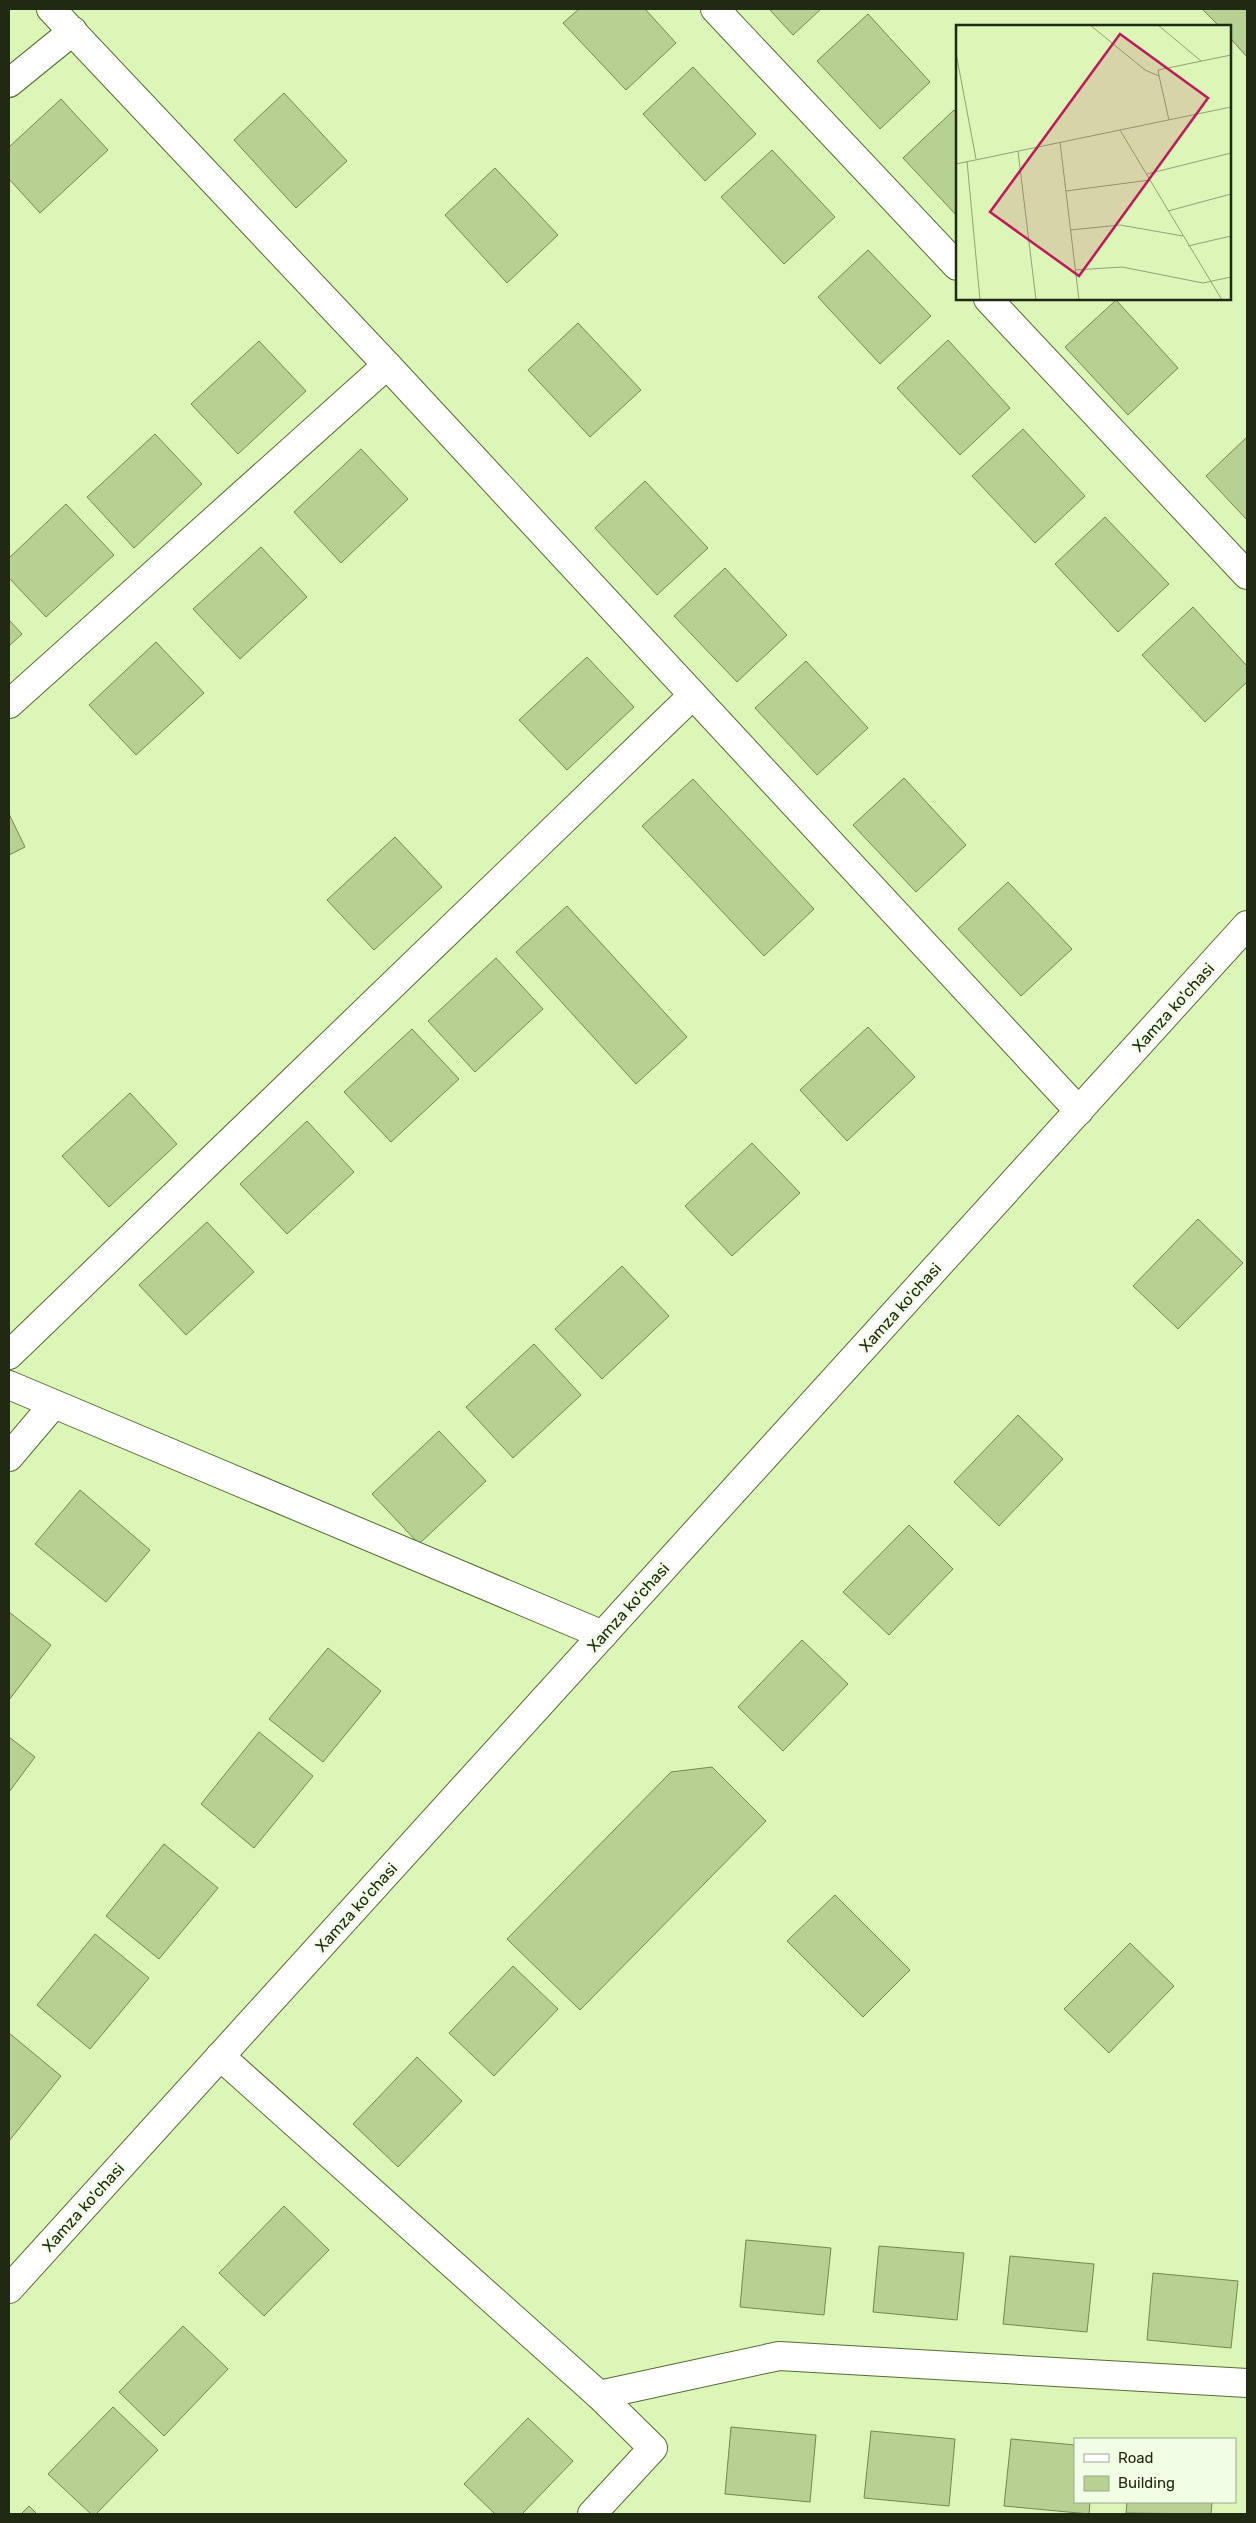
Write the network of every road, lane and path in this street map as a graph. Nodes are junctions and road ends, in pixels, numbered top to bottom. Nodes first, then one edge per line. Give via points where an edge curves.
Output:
1 (51, 9) edge
2 (715, 9) edge
3 (73, 31) junction
4 (9, 83) edge
5 (956, 265) edge
6 (989, 300) edge
7 (387, 365) junction
8 (1247, 575) edge
9 (693, 695) junction
10 (9, 704) edge
11 (1247, 925) edge
12 (1079, 1111) junction
13 (9, 1355) edge
14 (9, 1385) edge
15 (53, 1405) junction
16 (9, 1457) edge
17 (603, 1635) junction
18 (220, 2056) junction
19 (9, 2289) edge
20 (1247, 2383) edge
21 (599, 2395) junction
22 (592, 2514) edge

1 - 3 street
2 - 5 street
3 - 4 street
3 - 7 street
6 - 8 street
7 - 9 street
7 - 10 street
9 - 12 street
9 - 13 street
11 - 12 street, Xamza ko'chasi
12 - 17 street, Xamza ko'chasi
14 - 15 street
15 - 16 street
15 - 17 street
17 - 18 street, Xamza ko'chasi
18 - 19 street, Xamza ko'chasi
18 - 21 street
20 - 21 street via 779,2356
21 - 22 street via 653,2448

